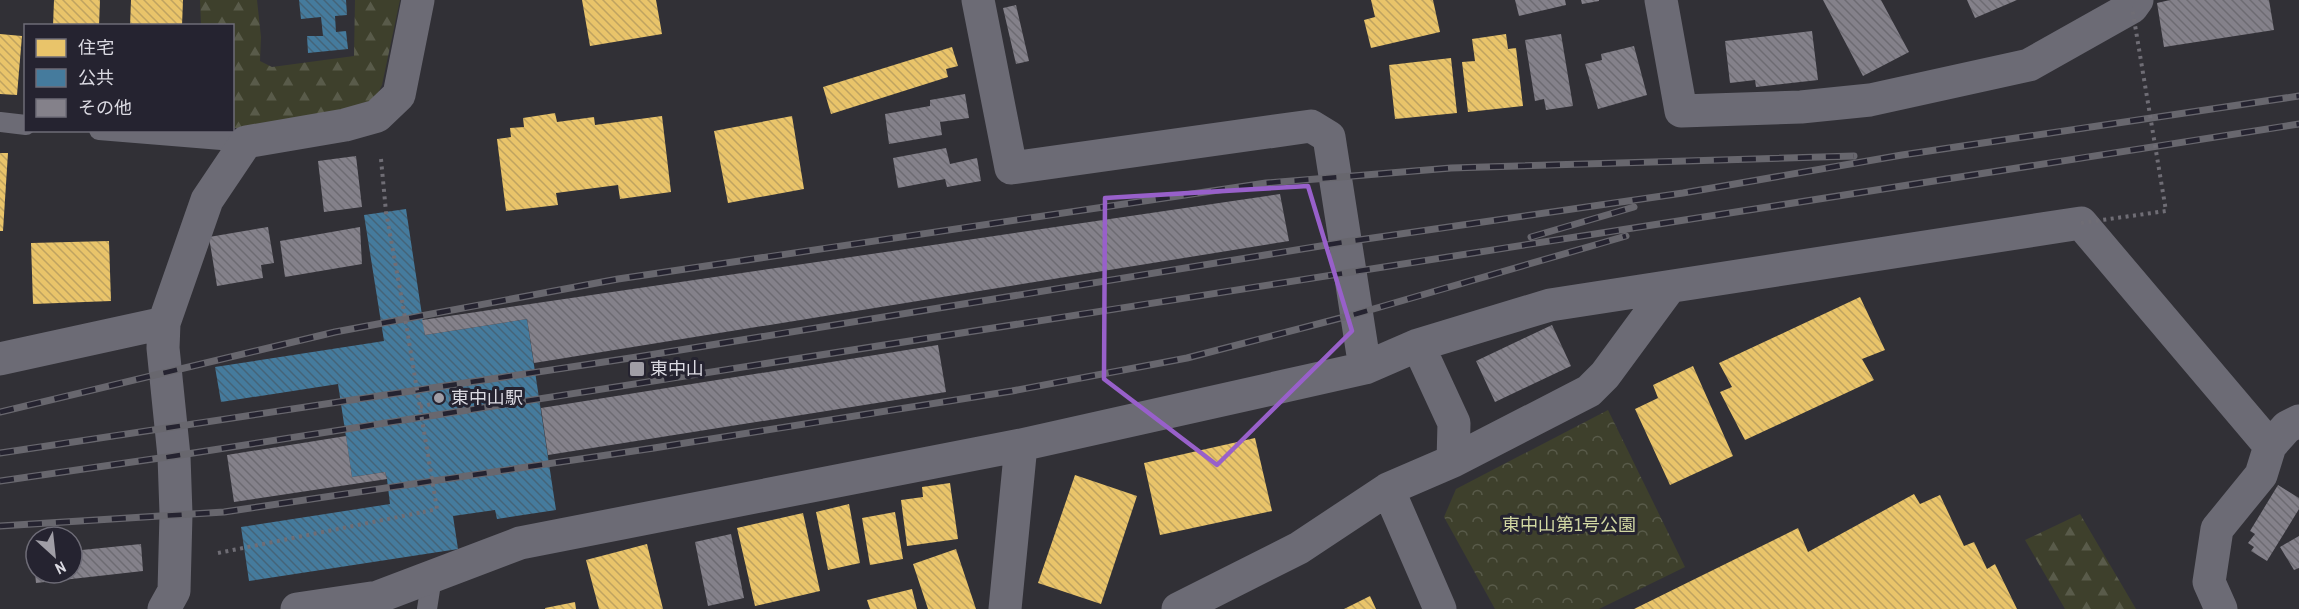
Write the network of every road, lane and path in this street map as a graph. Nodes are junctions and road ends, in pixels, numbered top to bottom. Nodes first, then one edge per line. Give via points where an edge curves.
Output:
1 (418, 0) edge
2 (978, 0) edge
3 (1661, 0) edge
4 (2135, 3) edge
5 (377, 116) junction
6 (0, 122) edge
7 (24, 125) edge
8 (124, 132) edge
9 (246, 142) junction
10 (2081, 223) junction
11 (1669, 288) junction
12 (164, 323) junction
13 (1418, 345) junction
14 (0, 359) edge
15 (1365, 368) junction
16 (450, 399) dead end
17 (420, 406) junction
18 (2289, 433) edge
19 (1021, 445) junction
20 (1453, 461) junction
21 (1388, 489) junction
22 (244, 548) dead end
23 (432, 577) junction
24 (164, 609) edge
25 (297, 609) edge
26 (427, 609) edge
27 (1005, 609) edge
28 (1178, 609) edge
29 (1440, 609) edge
30 (2221, 609) edge

1 - 5 street via 399,95
2 - 15 street via 1011,168 1311,126 1329,137
3 - 4 street via 1681,111 1870,100 2029,65
4 - 10 path, bridge via 2166,211
5 - 9 street
5 - 17 path, bridge via 386,212
6 - 7 lane
8 - 9 lane
9 - 12 street via 207,200
10 - 11 street
10 - 18 street
11 - 13 street via 1550,305
11 - 20 street via 1589,391
12 - 14 street
12 - 24 street via 176,514 174,591
13 - 15 street
13 - 20 street via 1454,423
15 - 19 street
16 - 17 path
17 - 22 path, bridge via 437,509
18 - 30 street via 2217,529 2209,582
19 - 23 street via 520,543
19 - 27 street
20 - 21 street
21 - 28 street via 1299,548
21 - 29 street
23 - 25 street via 378,597
23 - 26 lane

